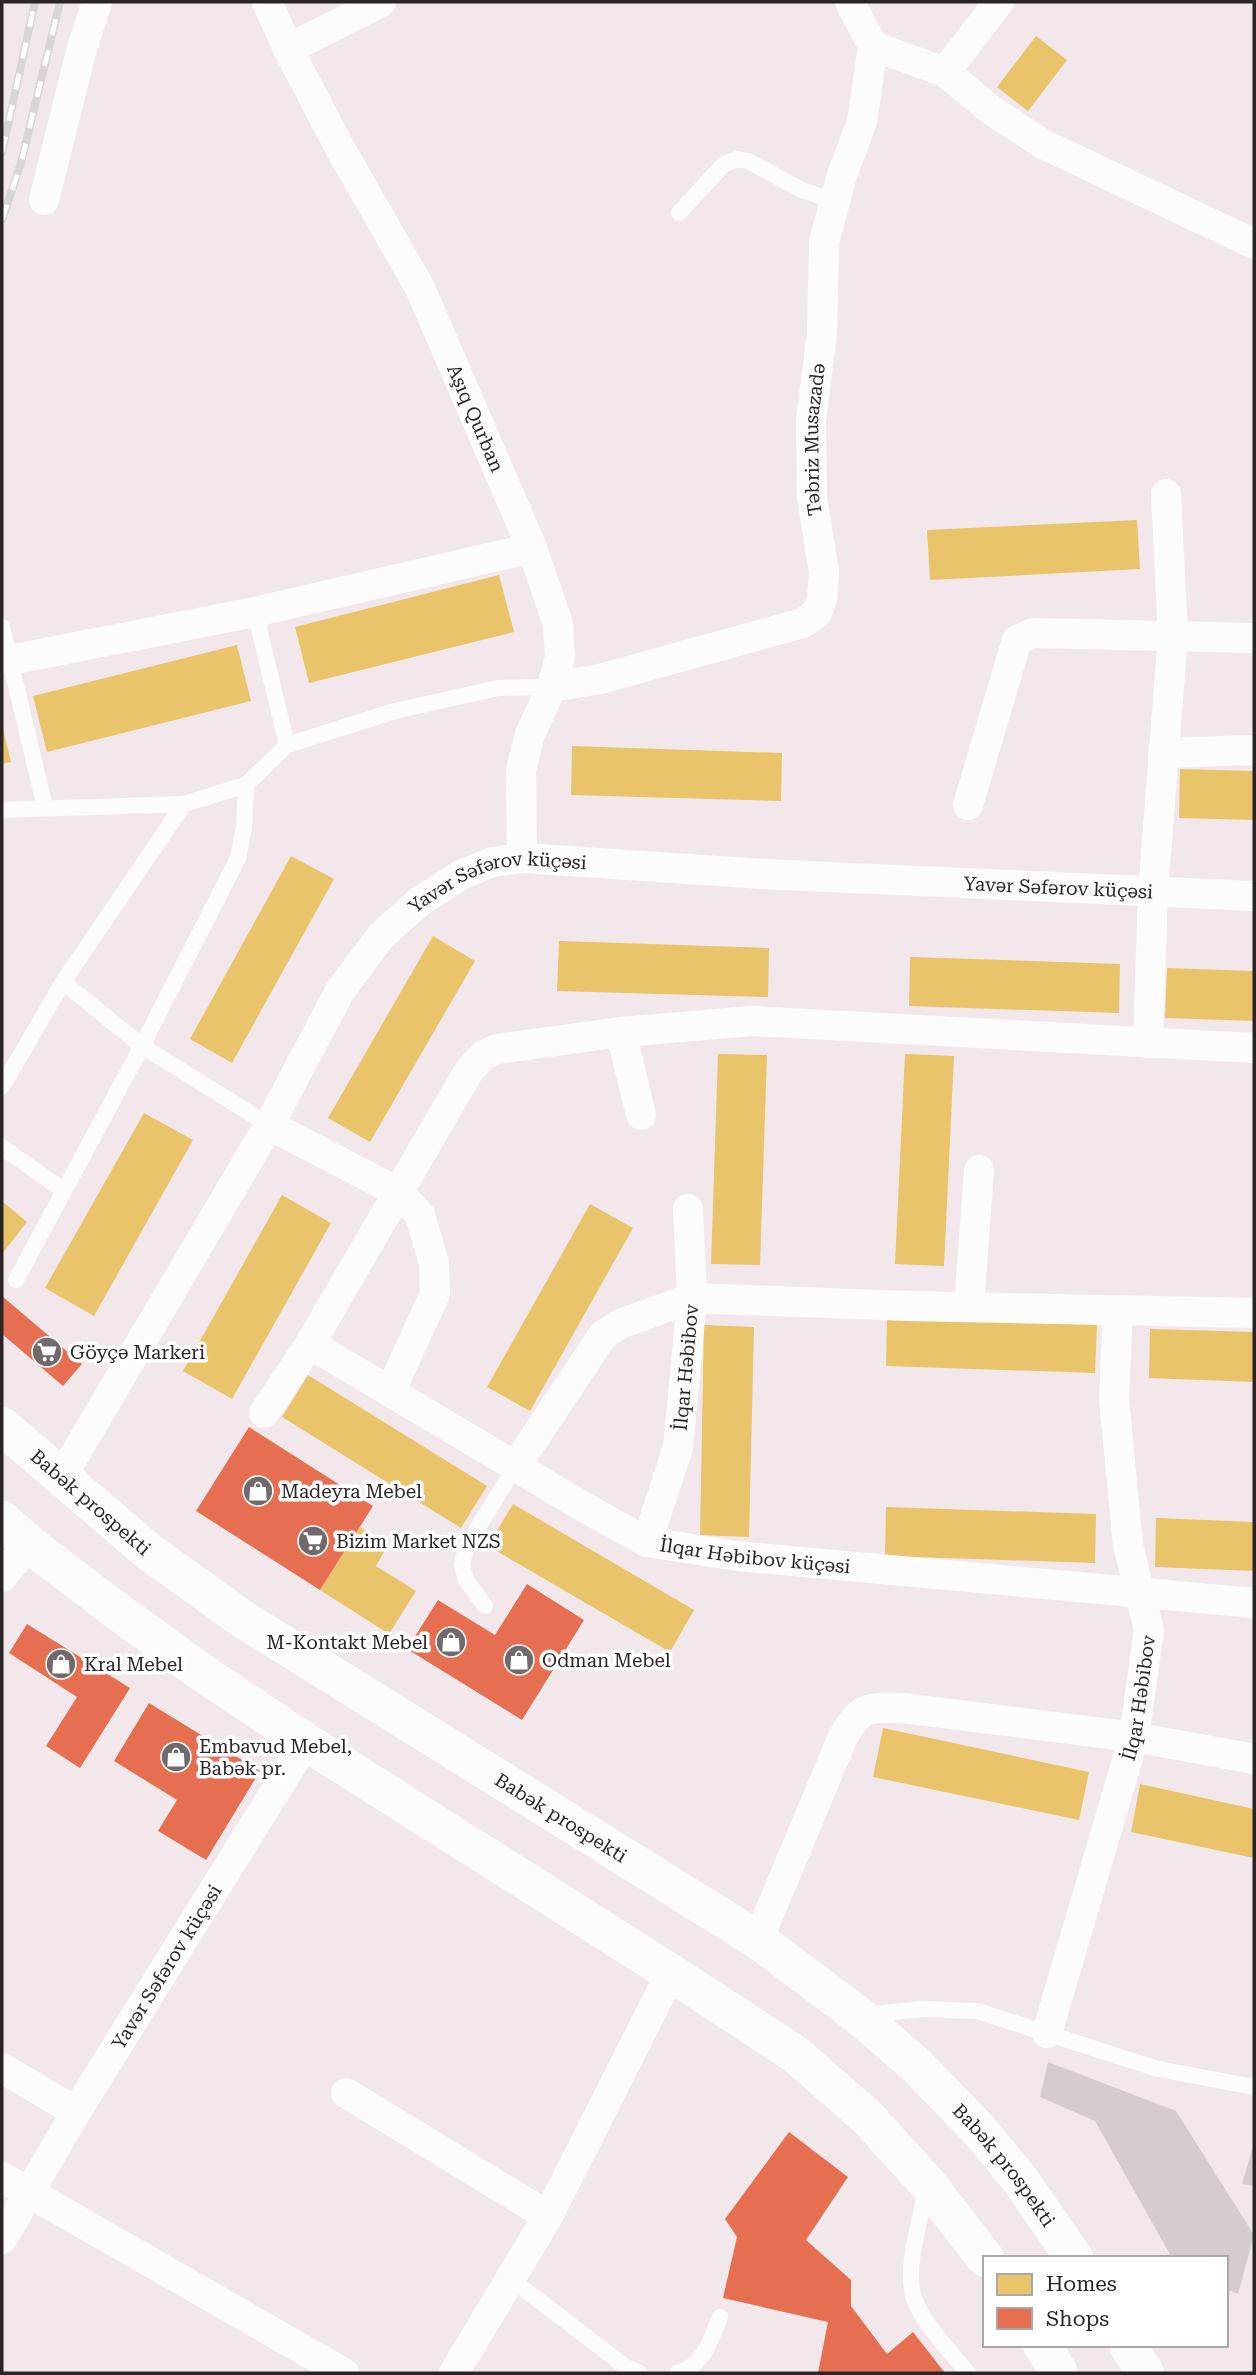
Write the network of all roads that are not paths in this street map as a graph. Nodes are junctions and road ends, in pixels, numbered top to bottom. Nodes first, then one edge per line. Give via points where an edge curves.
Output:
1 (97, 2) edge
2 (267, 2) edge
3 (381, 2) edge
4 (850, 2) edge
5 (999, 2) edge
6 (873, 46) junction
7 (288, 49) junction
8 (945, 72) junction
9 (44, 200) dead end
10 (835, 201) junction
11 (679, 214) dead end
12 (1254, 244) edge
13 (1166, 494) dead end
14 (532, 548) junction
15 (255, 612) junction
16 (2, 627) edge
17 (1172, 636) junction
18 (1254, 638) edge
19 (10, 660) junction
20 (552, 687) junction
21 (287, 745) junction
22 (1254, 750) edge
23 (1163, 753) junction
24 (246, 785) junction
25 (184, 804) junction
26 (968, 805) dead end
27 (45, 807) junction
28 (2, 810) edge
29 (522, 858) junction
30 (1153, 891) junction
31 (1254, 896) edge
32 (63, 982) junction
33 (621, 1032) junction
34 (1148, 1043) junction
35 (142, 1046) junction
36 (1254, 1048) edge
37 (2, 1087) edge
38 (641, 1115) dead end
39 (269, 1125) junction
40 (2, 1147) edge
41 (979, 1170) dead end
42 (62, 1190) junction
43 (398, 1192) junction
44 (688, 1209) dead end
45 (16, 1280) dead end
46 (692, 1298) junction
47 (969, 1307) junction
48 (1118, 1311) junction
49 (1254, 1313) edge
50 (310, 1345) junction
51 (390, 1392) junction
52 (264, 1413) dead end
53 (2, 1426) edge
54 (515, 1467) junction
55 (61, 1478) junction
56 (15, 1532) edge
57 (648, 1542) junction
58 (2, 1577) edge
59 (1140, 1592) junction
60 (1254, 1603) edge
61 (485, 1606) dead end
62 (1134, 1737) junction
63 (306, 1742) junction
64 (1254, 1759) edge
65 (758, 1940) junction
66 (671, 1973) junction
67 (858, 2015) junction
68 (1047, 2033) junction
69 (2, 2068) edge
70 (1254, 2087) edge
71 (346, 2093) dead end
72 (76, 2112) junction
73 (2, 2177) edge
74 (927, 2183) junction
75 (30, 2193) junction
76 (548, 2216) junction
77 (2, 2239) edge
78 (983, 2256) edge
79 (1073, 2256) edge
80 (512, 2280) junction
81 (720, 2317) dead end
82 (1043, 2347) edge
83 (1129, 2347) edge
84 (344, 2373) edge
85 (454, 2373) edge
86 (640, 2373) edge
87 (677, 2373) edge
88 (968, 2373) edge
89 (1059, 2373) edge
90 (1145, 2373) edge

1 - 9 street
2 - 7 street, Aşıq Qurban
3 - 7 street
4 - 6 street
5 - 8 street
6 - 8 street
6 - 10 street, Təbriz Musazadə via 862,122
7 - 14 street, Aşıq Qurban via 420,288
8 - 12 street via 1043,144
10 - 11 lane via 737,159 724,164
10 - 20 street, Təbriz Musazadə via 824,242 822,332 811,420 812,497 824,572 817,613 790,627 600,679
13 - 17 street
14 - 15 street
14 - 20 street, Aşıq Qurban via 558,624 561,657
15 - 19 street
15 - 21 lane
16 - 19 lane
17 - 18 street
17 - 23 street
17 - 26 street via 1033,633 1017,640
19 - 27 lane
20 - 21 lane via 498,688 395,711
20 - 29 street, Aşıq Qurban via 530,734 521,770
21 - 24 lane
22 - 23 street
23 - 30 street
24 - 25 lane
24 - 35 lane via 238,858
25 - 27 lane
25 - 32 lane
27 - 28 lane
29 - 30 street, Yavər Səfərov küçəsi
29 - 39 street, Yavər Səfərov küçəsi via 492,862 461,875 419,901 381,936 340,991
30 - 31 street, Yavər Səfərov küçəsi
30 - 34 street
32 - 35 lane
32 - 37 lane
33 - 34 street via 752,1021
33 - 38 street
33 - 43 street via 497,1049 484,1055 470,1069
34 - 36 street
35 - 39 lane
35 - 42 lane
39 - 43 street
39 - 55 street, Yavər Səfərov küçəsi
40 - 42 lane
41 - 47 street
42 - 45 lane
43 - 50 street
43 - 51 street via 420,1215 434,1263 435,1294
44 - 46 street
46 - 47 street, İlqar Həbibov
46 - 54 street via 620,1324 603,1335
46 - 57 street, İlqar Həbibov via 678,1448
47 - 48 street, İlqar Həbibov
48 - 49 street, İlqar Həbibov
48 - 59 street, İlqar Həbibov via 1114,1399 1128,1545
50 - 51 street, İlqar Həbibov küçəsi
50 - 52 street
51 - 54 street, İlqar Həbibov küçəsi
53 - 55 main road, Babək prospekti
54 - 57 street, İlqar Həbibov küçəsi
54 - 61 lane via 466,1547 462,1565 466,1580
55 - 65 main road, Babək prospekti via 148,1551 244,1620
56 - 58 street
56 - 63 main road via 184,1660
57 - 59 street, İlqar Həbibov küçəsi via 737,1556
59 - 60 street, İlqar Həbibov küçəsi
59 - 62 street, İlqar Həbibov via 1149,1630
62 - 64 street
62 - 65 street via 903,1707 873,1707 854,1717
62 - 68 street, İlqar Həbibov
63 - 66 main road
63 - 72 street, Yavər Səfərov küçəsi
65 - 67 main road, Babək prospekti
66 - 74 main road via 795,2054 867,2117
66 - 76 street
67 - 68 lane via 923,2009 977,2011
67 - 79 main road, Babək prospekti via 916,2065 980,2131
68 - 70 lane via 1158,2069
69 - 72 street
71 - 76 street
72 - 75 street, Yavər Səfərov küçəsi
73 - 75 street
74 - 78 main road
74 - 88 lane via 911,2272 913,2296 920,2313
75 - 77 street, Yavər Səfərov küçəsi
75 - 84 street
76 - 80 street
80 - 85 street
80 - 86 lane
81 - 87 lane via 702,2358
82 - 89 main road
83 - 90 main road

